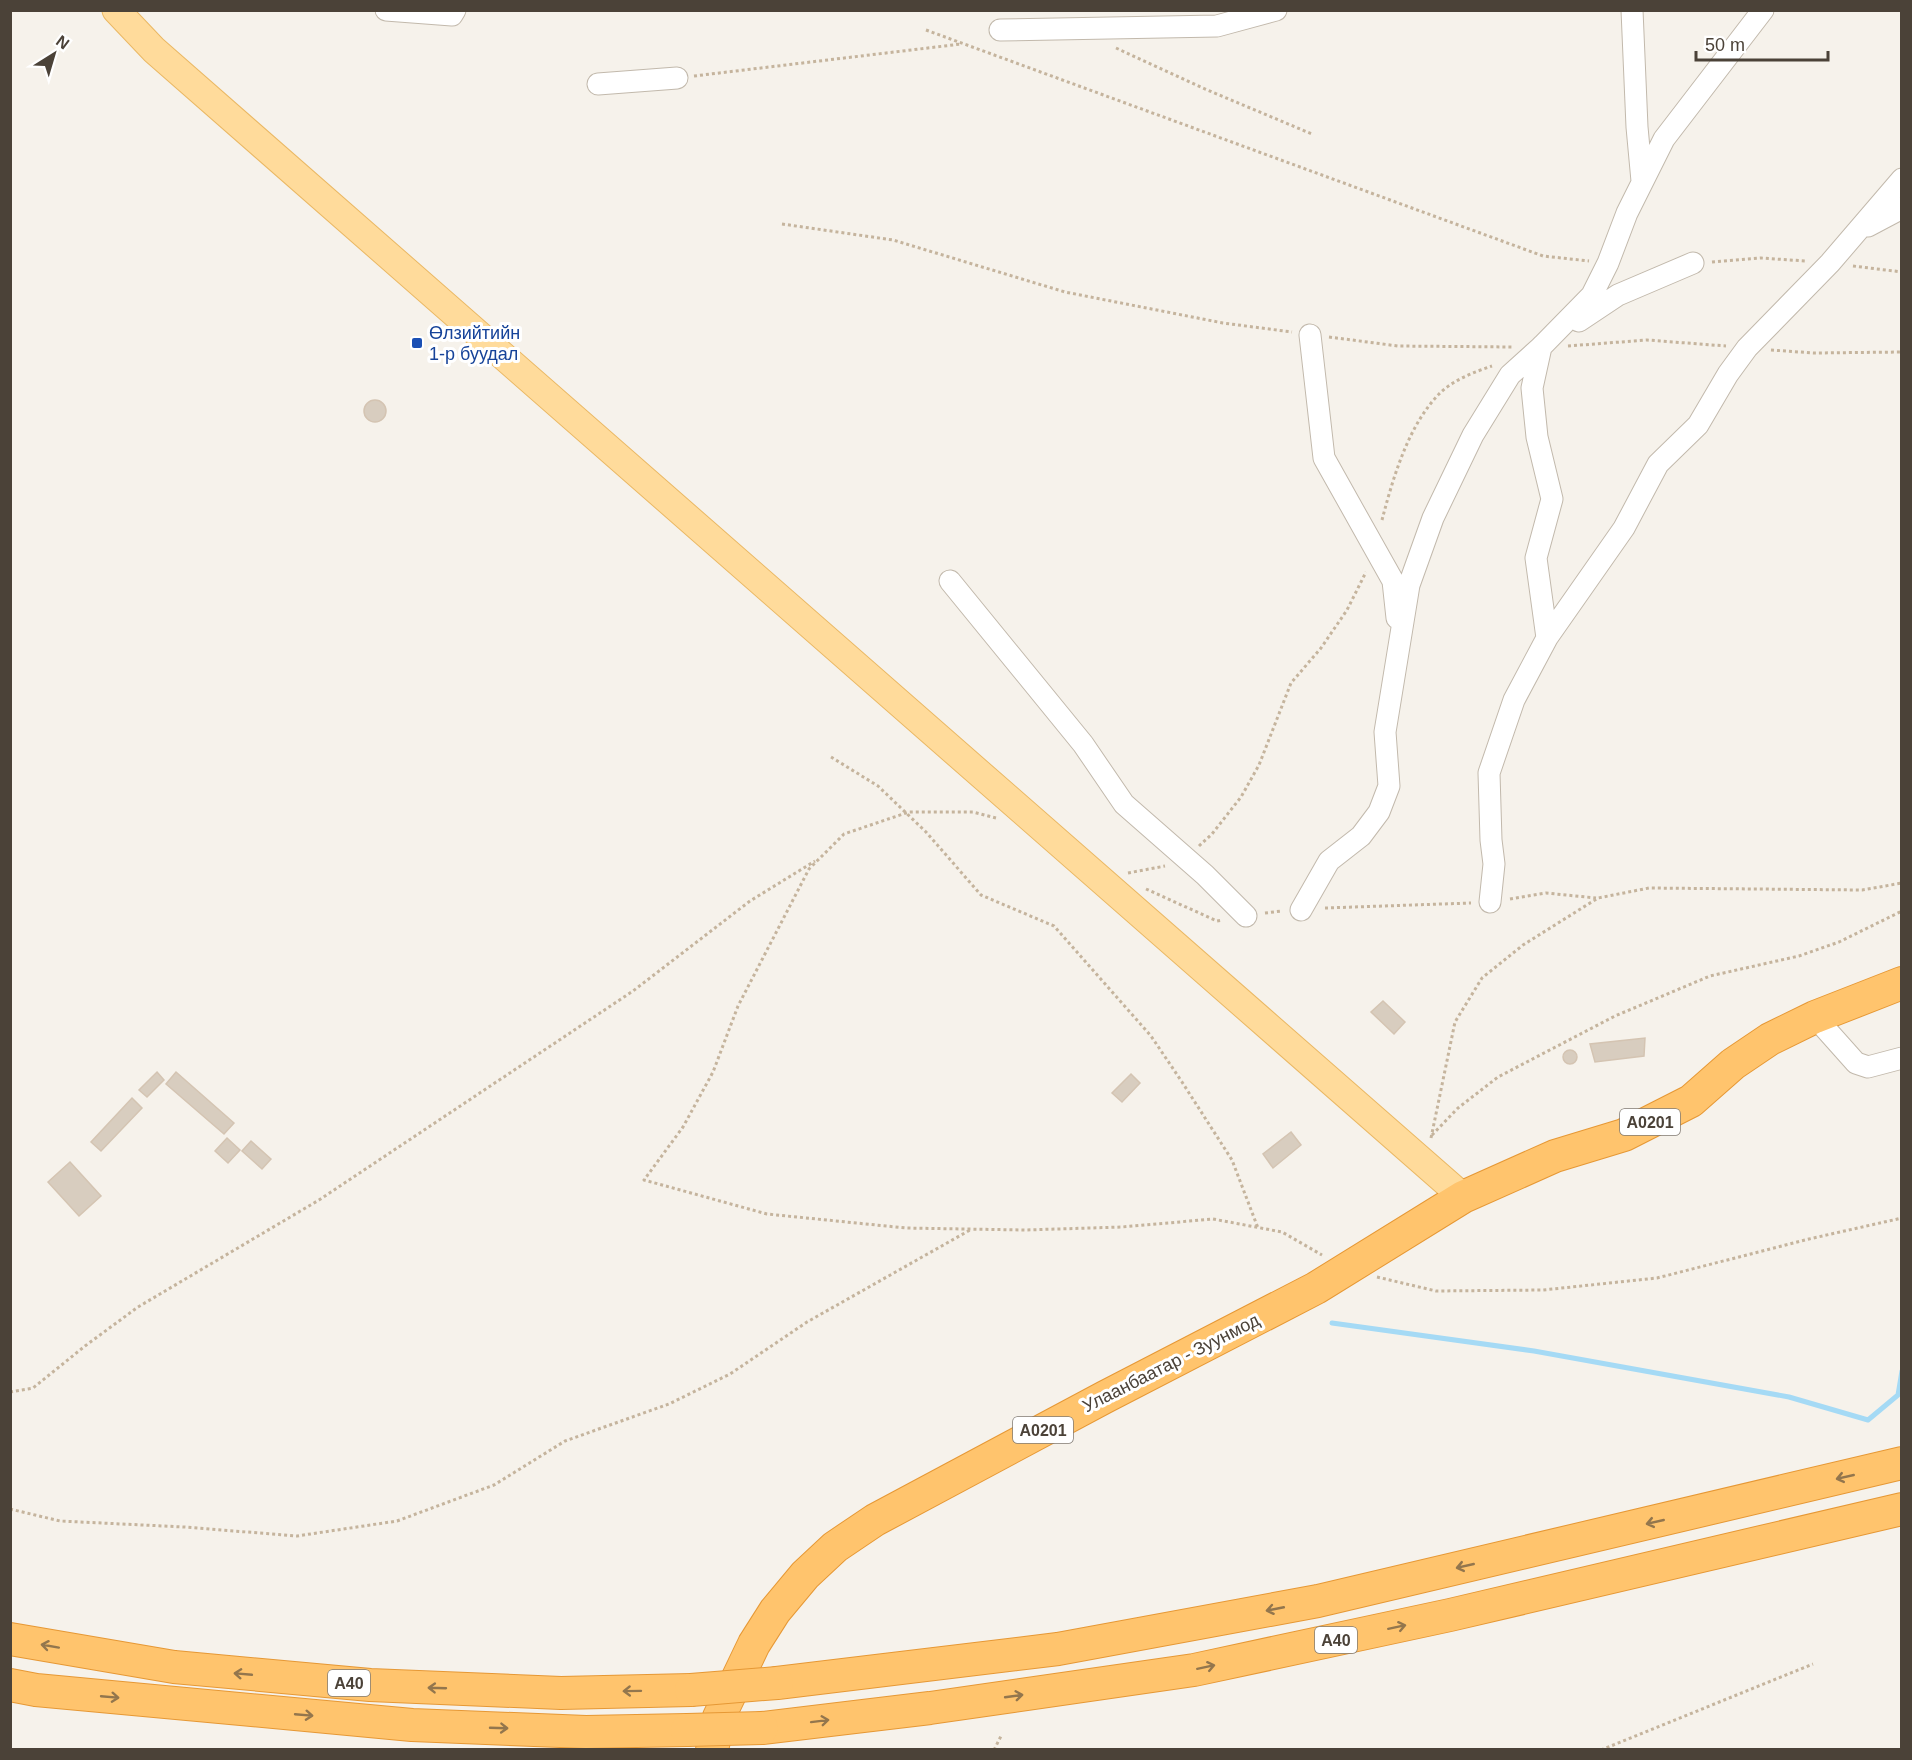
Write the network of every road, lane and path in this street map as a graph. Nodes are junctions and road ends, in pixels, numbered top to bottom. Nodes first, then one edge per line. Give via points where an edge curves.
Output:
1 (116, 10) edge
2 (386, 10) edge
3 (455, 10) edge
4 (1276, 10) edge
5 (1632, 10) edge
6 (1763, 10) edge
7 (926, 30) dead end
8 (1000, 30) dead end
9 (963, 44) junction
10 (1110, 45) dead end
11 (677, 78) joint
12 (598, 84) dead end
13 (1312, 134) dead end
14 (1902, 179) edge
15 (1642, 182) junction
16 (1902, 208) edge
17 (782, 224) dead end
18 (1856, 232) junction
19 (1608, 263) junction
20 (1693, 263) joint
21 (1830, 264) junction
22 (1902, 272) edge
23 (1310, 335) junction
24 (1541, 347) junction
25 (1747, 348) junction
26 (1902, 352) edge
27 (1501, 364) dead end
28 (1374, 547) junction
29 (950, 581) dead end
30 (1547, 638) junction
31 (1400, 639) junction
32 (831, 757) dead end
33 (1003, 820) dead end
34 (1198, 846) dead end
35 (822, 856) junction
36 (1173, 862) dead end
37 (1127, 874) dead end
38 (1902, 884) edge
39 (1490, 902) dead end
40 (1301, 910) dead end
41 (1902, 911) edge
42 (1246, 916) dead end
43 (1902, 982) edge
44 (1815, 1017) junction
45 (1902, 1058) edge
46 (1426, 1148) junction
47 (1463, 1197) junction
48 (1902, 1218) edge
49 (1258, 1228) junction
50 (972, 1229) junction
51 (1347, 1270) junction
52 (10, 1392) edge
53 (1902, 1463) edge
54 (10, 1509) edge
55 (1902, 1509) edge
56 (10, 1639) edge
57 (1813, 1664) dead end
58 (10, 1685) edge
59 (1001, 1736) dead end
60 (712, 1749) edge
61 (994, 1749) edge
62 (1601, 1749) edge

1 - 46 main road via 163,58
2 - 3 street via 452,15
4 - 8 street via 1217,26
5 - 15 street
6 - 15 street via 1664,138
7 - 9 path
9 - 11 path
9 - 19 path via 1543,256
10 - 13 path
11 - 12 street
14 - 18 street
15 - 19 street
16 - 18 street
17 - 23 path via 893,240 1065,292 1223,323
18 - 21 street
19 - 24 street via 1592,296
20 - 21 path via 1761,258
20 - 24 street via 1618,295
21 - 22 path
21 - 25 street
23 - 24 path via 1398,346
23 - 28 street via 1324,458
24 - 25 path via 1647,340
24 - 30 street via 1532,388 1552,499 1536,558
24 - 31 street via 1510,375 1473,435 1433,518 1409,585
25 - 26 path via 1814,353
25 - 30 street via 1698,425 1658,464 1624,528
27 - 28 path via 1471,373 1440,393 1417,424 1393,480
28 - 31 street via 1393,581
28 - 34 path via 1364,578 1347,610 1291,683 1259,765 1241,797
29 - 42 street via 1083,744 1124,804
30 - 39 street via 1514,700 1489,773 1494,864
31 - 40 street via 1385,732 1389,786 1379,812 1361,836 1329,861
32 - 49 path via 878,786 927,832 981,895 1054,926 1151,1036 1232,1160
33 - 35 path via 973,812 909,812 844,834
35 - 50 path via 809,869 738,1006 713,1072 683,1127 644,1180 767,1214 906,1228
35 - 52 path via 750,901 633,991 319,1200 138,1307 33,1388
36 - 37 path
38 - 46 path via 1862,890 1649,888 1598,898 1522,945 1482,978 1455,1022
41 - 46 path via 1839,942 1799,956 1710,976 1615,1016 1498,1077 1458,1108
43 - 44 highway, A0201
44 - 45 street via 1856,1063 1868,1067
44 - 47 highway, A0201 via 1770,1039 1733,1064 1679,1084 1613,1117 1555,1156
46 - 47 main road
47 - 51 highway, Улаанбаатар - Зуунмод / A0201
48 - 51 path via 1658,1278 1543,1290 1436,1292
49 - 50 path via 1212,1220 1122,1227
49 - 51 path via 1282,1232
50 - 54 path via 807,1322 730,1374 669,1404 565,1441 494,1485 397,1521 297,1536 60,1521
51 - 60 highway, Улаанбаатар - Зуунмод / A0201 via 874,1520 835,1547 805,1575 754,1644 719,1717
53 -> 56 highway, A40, bridge via 1318,1601 1058,1649 777,1683 691,1690 561,1693 370,1685 174,1667
58 -> 55 highway, A40, bridge via 412,1725 586,1732 762,1728 1194,1670 1450,1615
57 - 62 path
59 - 61 path

